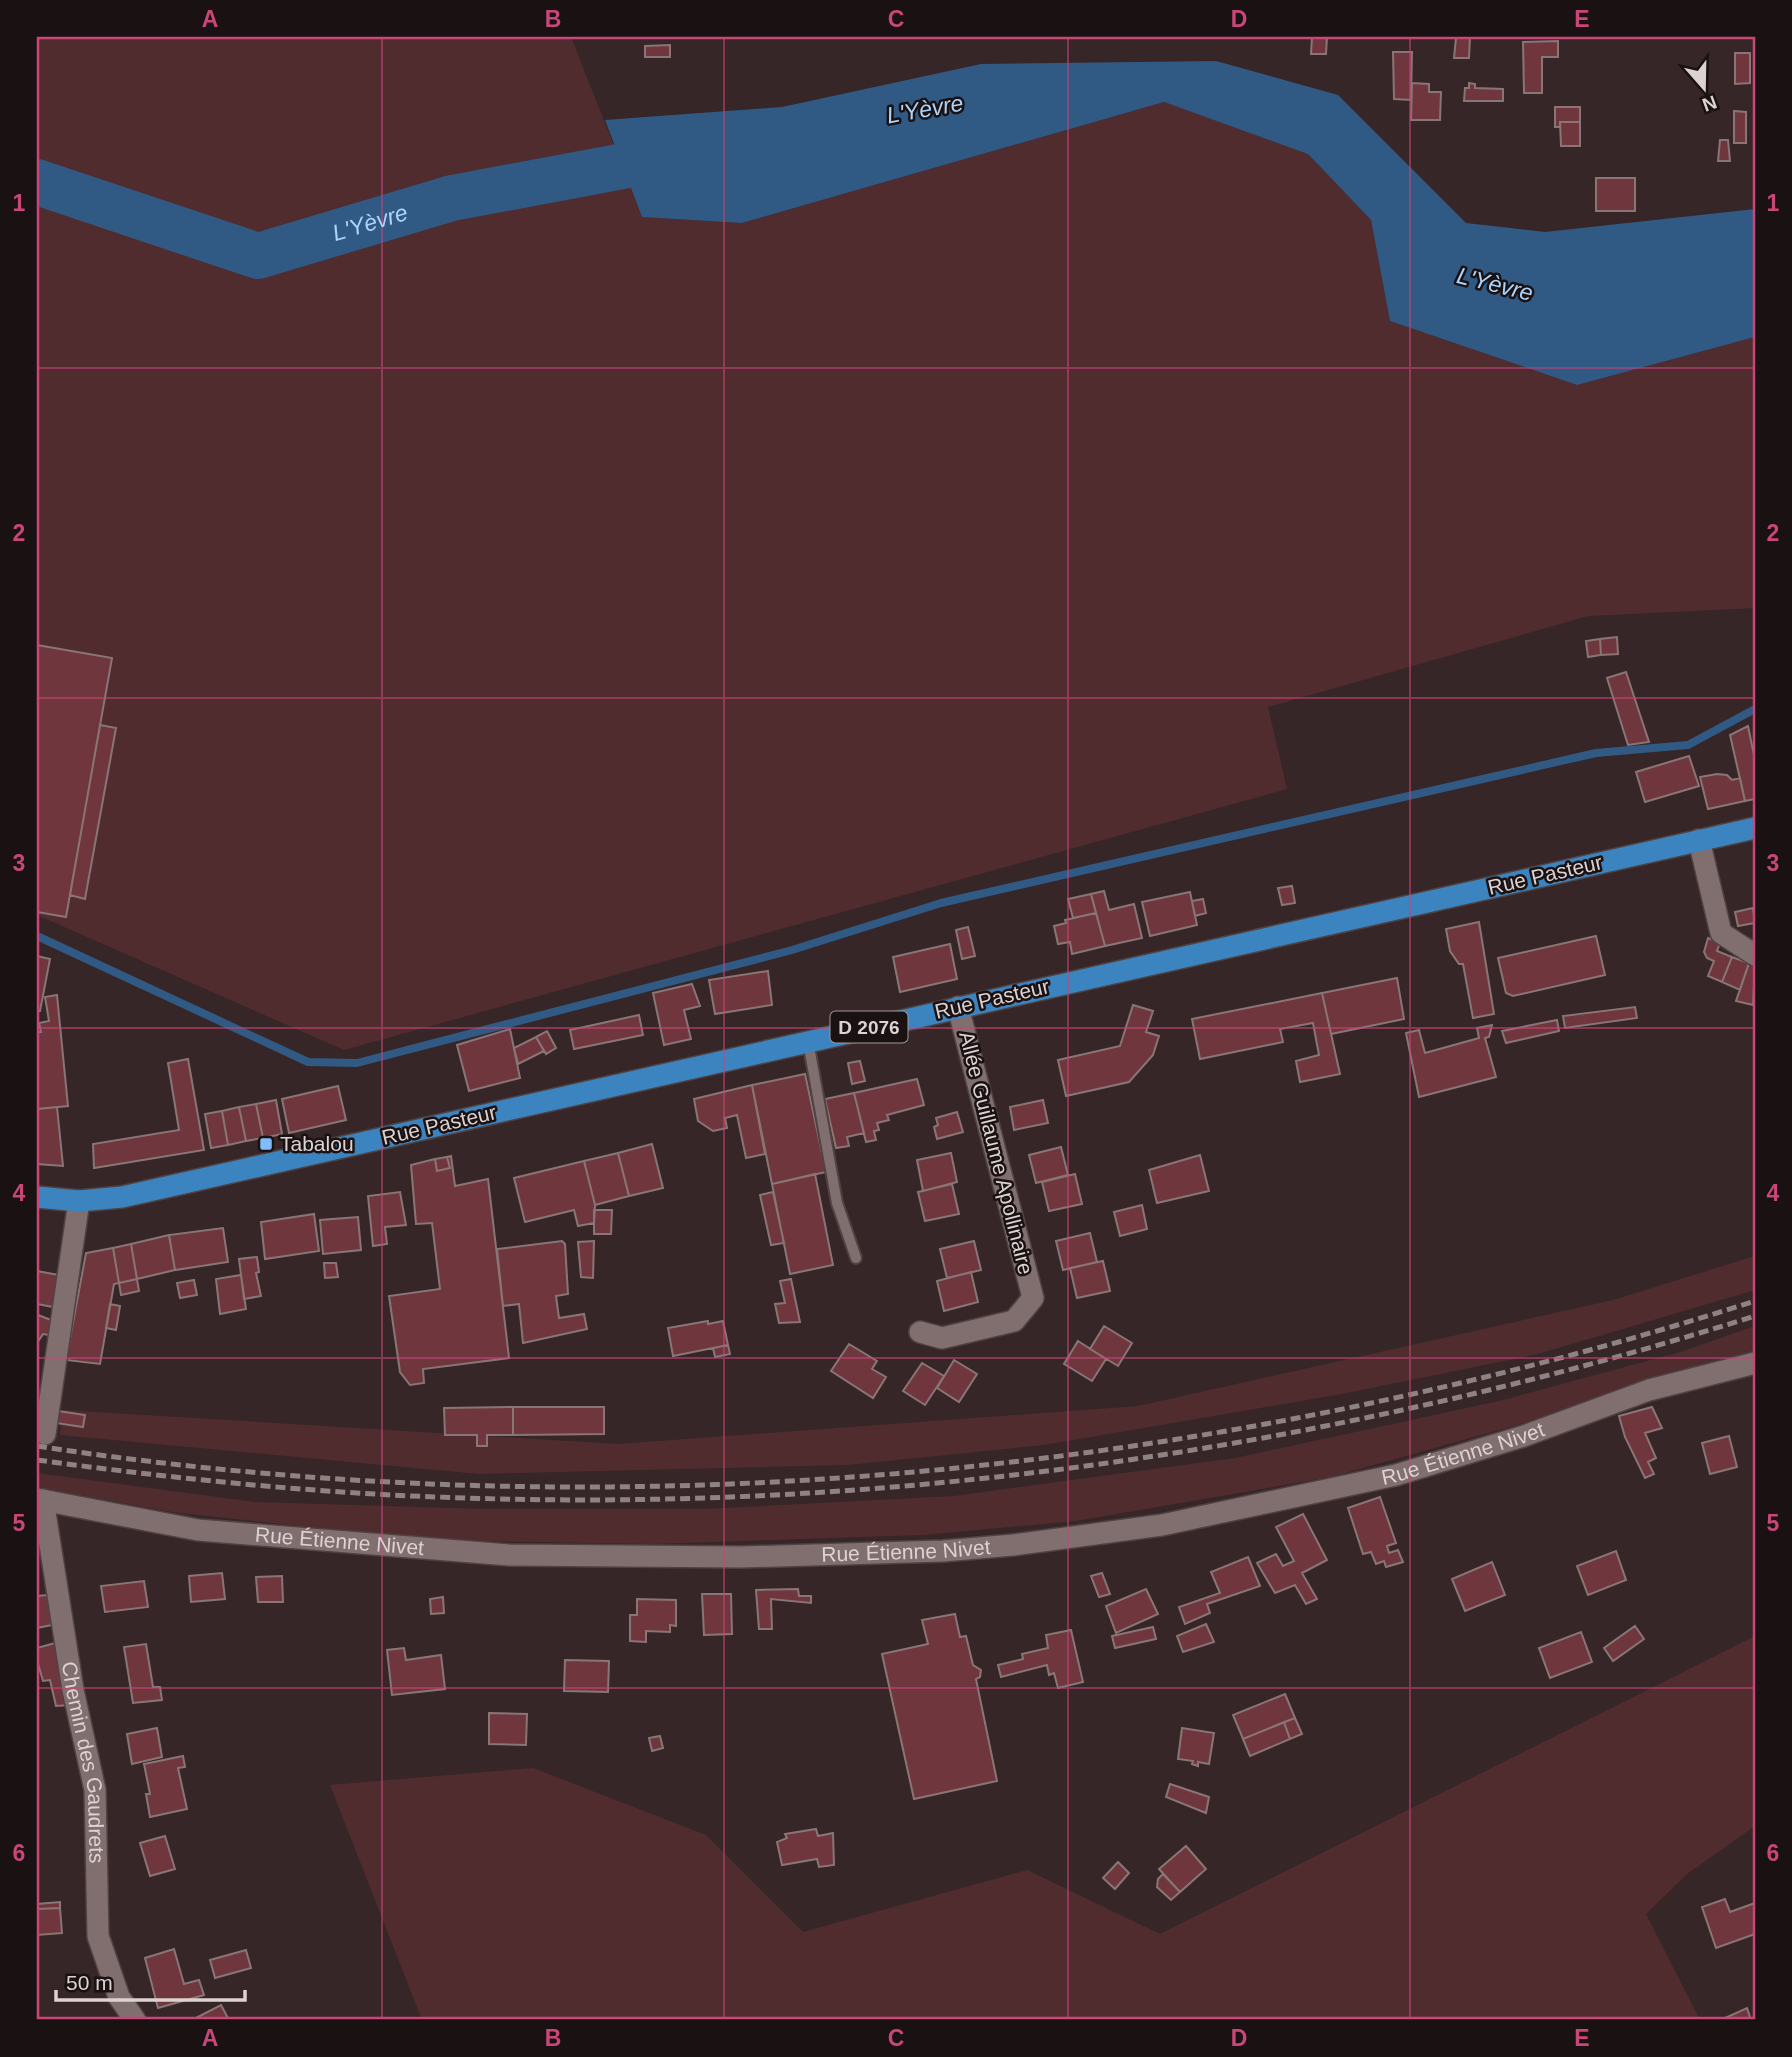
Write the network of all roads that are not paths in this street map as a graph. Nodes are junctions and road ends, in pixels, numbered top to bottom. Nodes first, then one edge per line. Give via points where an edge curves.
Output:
1 (1755, 828) edge
2 (1699, 840) junction
3 (1755, 955) edge
4 (958, 1007) junction
5 (808, 1041) junction
6 (37, 1197) edge
7 (79, 1201) junction
8 (856, 1258) dead end
9 (920, 1332) dead end
10 (1755, 1363) edge
11 (45, 1434) dead end
12 (40, 1499) edge
13 (135, 2020) edge

1 - 2 main road, D 2076
2 - 3 street via 1721,933
2 - 4 main road, Rue Pasteur / D 2076
4 - 5 main road, Rue Pasteur / D 2076
4 - 9 street, Allée Guillaume Apollinaire via 1033,1298 1014,1321 942,1338
5 - 7 main road, Rue Pasteur / D 2076 via 122,1197
5 - 8 lane via 837,1203
6 - 7 main road, Rue Pasteur / D 2076
7 - 11 street
10 - 12 street, Rue Étienne Nivet via 1649,1390 1524,1436 1396,1475 1162,1525 990,1547 840,1556 509,1555 198,1530
12 - 13 street, Chemin des Gaudrets via 95,1790 98,1936 120,1997

